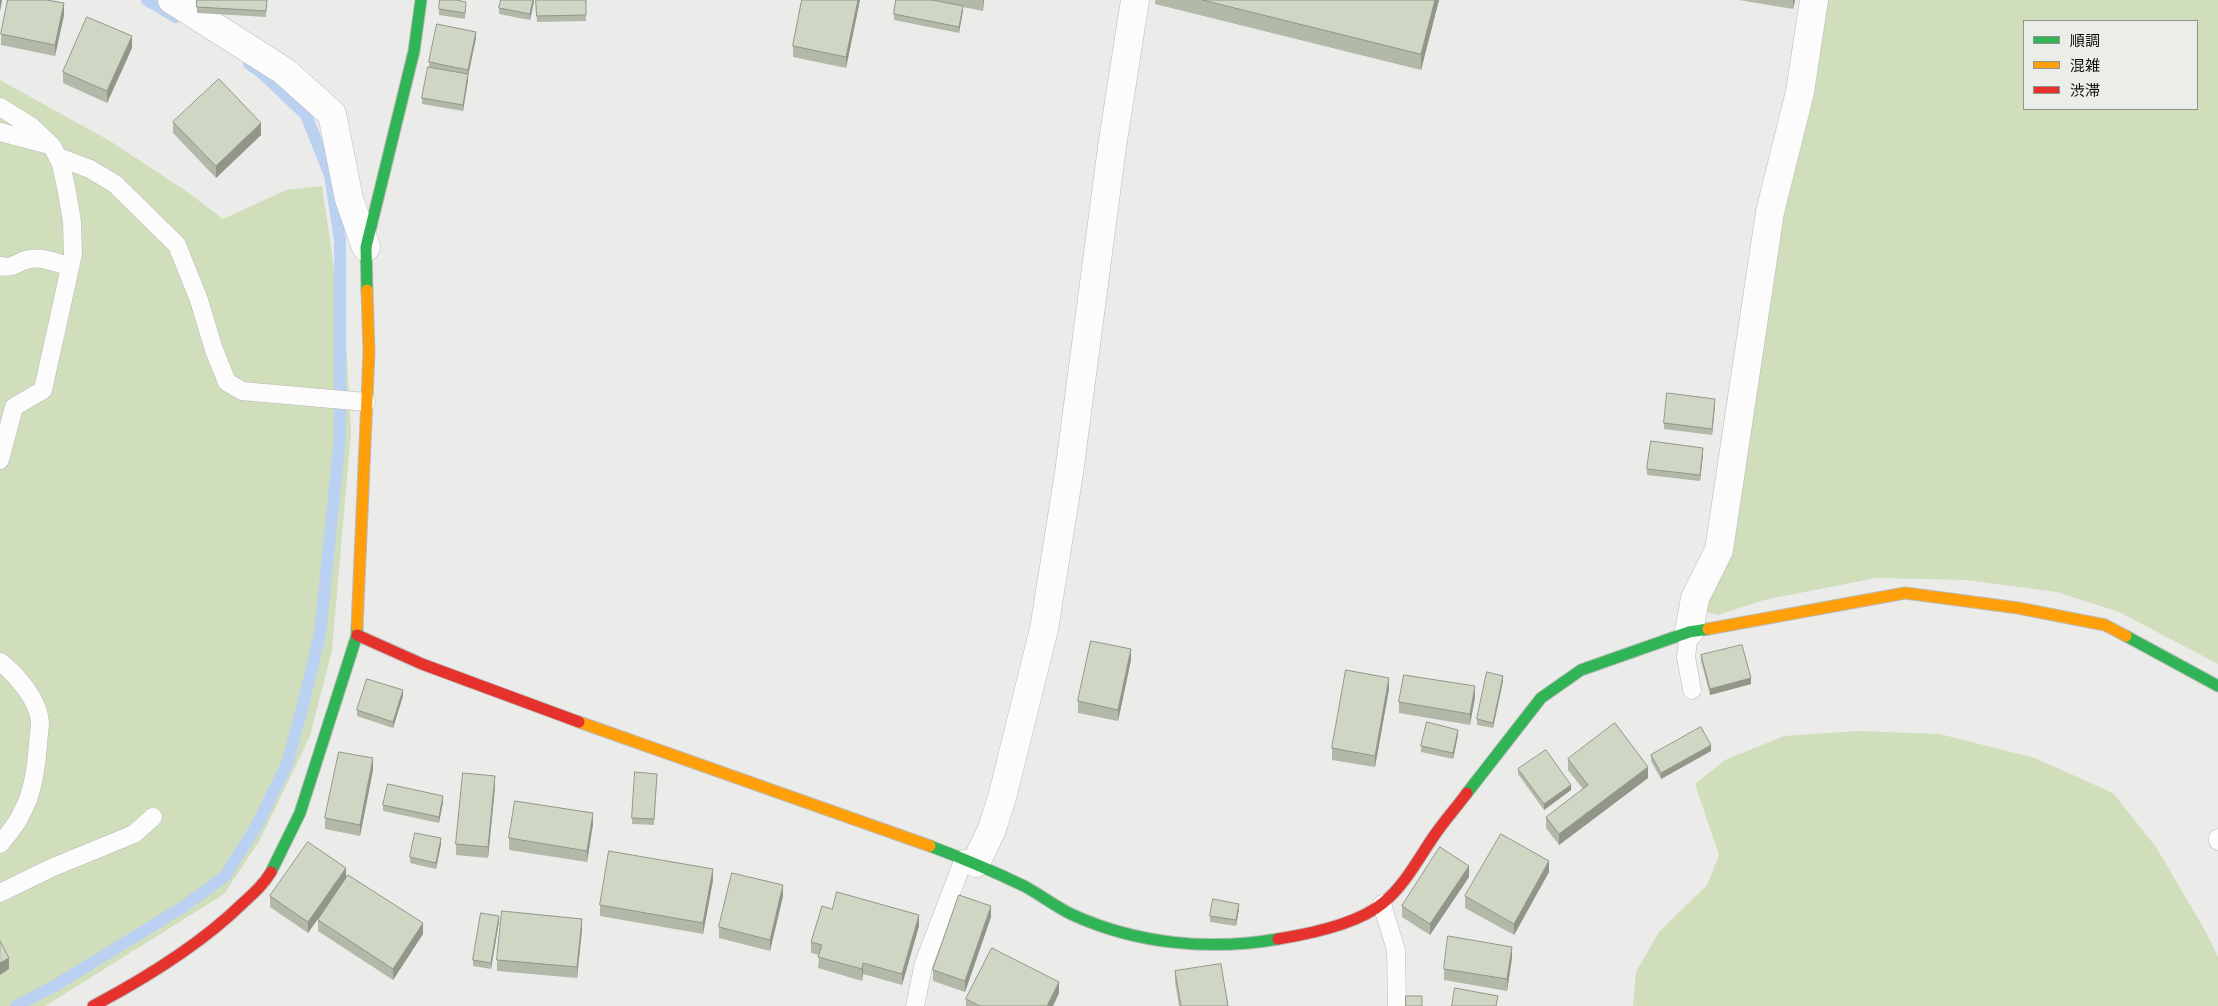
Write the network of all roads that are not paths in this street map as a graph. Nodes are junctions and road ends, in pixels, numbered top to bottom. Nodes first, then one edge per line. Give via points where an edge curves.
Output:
1 (172, 0) edge
2 (421, 0) edge
3 (1135, 0) edge
4 (1814, 0) edge
5 (0, 107) edge
6 (0, 132) edge
7 (55, 152) junction
8 (366, 247) junction
9 (0, 266) edge
10 (70, 267) junction
11 (366, 402) junction
12 (0, 460) edge
13 (1689, 632) junction
14 (357, 635) junction
15 (0, 662) edge
16 (2218, 686) edge
17 (1692, 690) dead end
18 (153, 818) dead end
19 (0, 844) edge
20 (970, 861) junction
21 (0, 893) edge
22 (1382, 904) junction
23 (93, 1006) edge
24 (915, 1006) edge
25 (1397, 1006) edge

1 - 8 street via 284,71 332,114 349,199
2 - 8 street via 414,51
3 - 20 street via 1044,629 1004,794 992,828
4 - 13 street via 1800,92 1770,212 1719,550 1694,598
5 - 7 lane via 32,128
6 - 7 lane
7 - 10 lane via 72,222
7 - 11 lane via 115,184 177,245 227,382 242,391
8 - 11 street via 369,352
9 - 10 lane via 10,268 28,259 41,258
10 - 12 lane via 43,390 14,407
11 - 14 street
13 - 16 street via 1904,593 2018,608 2105,625
13 - 17 lane via 1686,657
13 - 22 street via 1581,670 1541,698 1435,835 1410,874
14 - 20 street via 422,664 584,724
14 - 23 street via 300,813 266,881 226,920 144,980
15 - 19 lane via 13,672 31,695 40,721 30,799 14,829
18 - 21 lane via 134,834
20 - 22 street via 1025,887 1073,915 1123,933 1178,943 1244,945 1311,934 1352,920
20 - 24 lane via 924,963
22 - 25 lane via 1396,950

